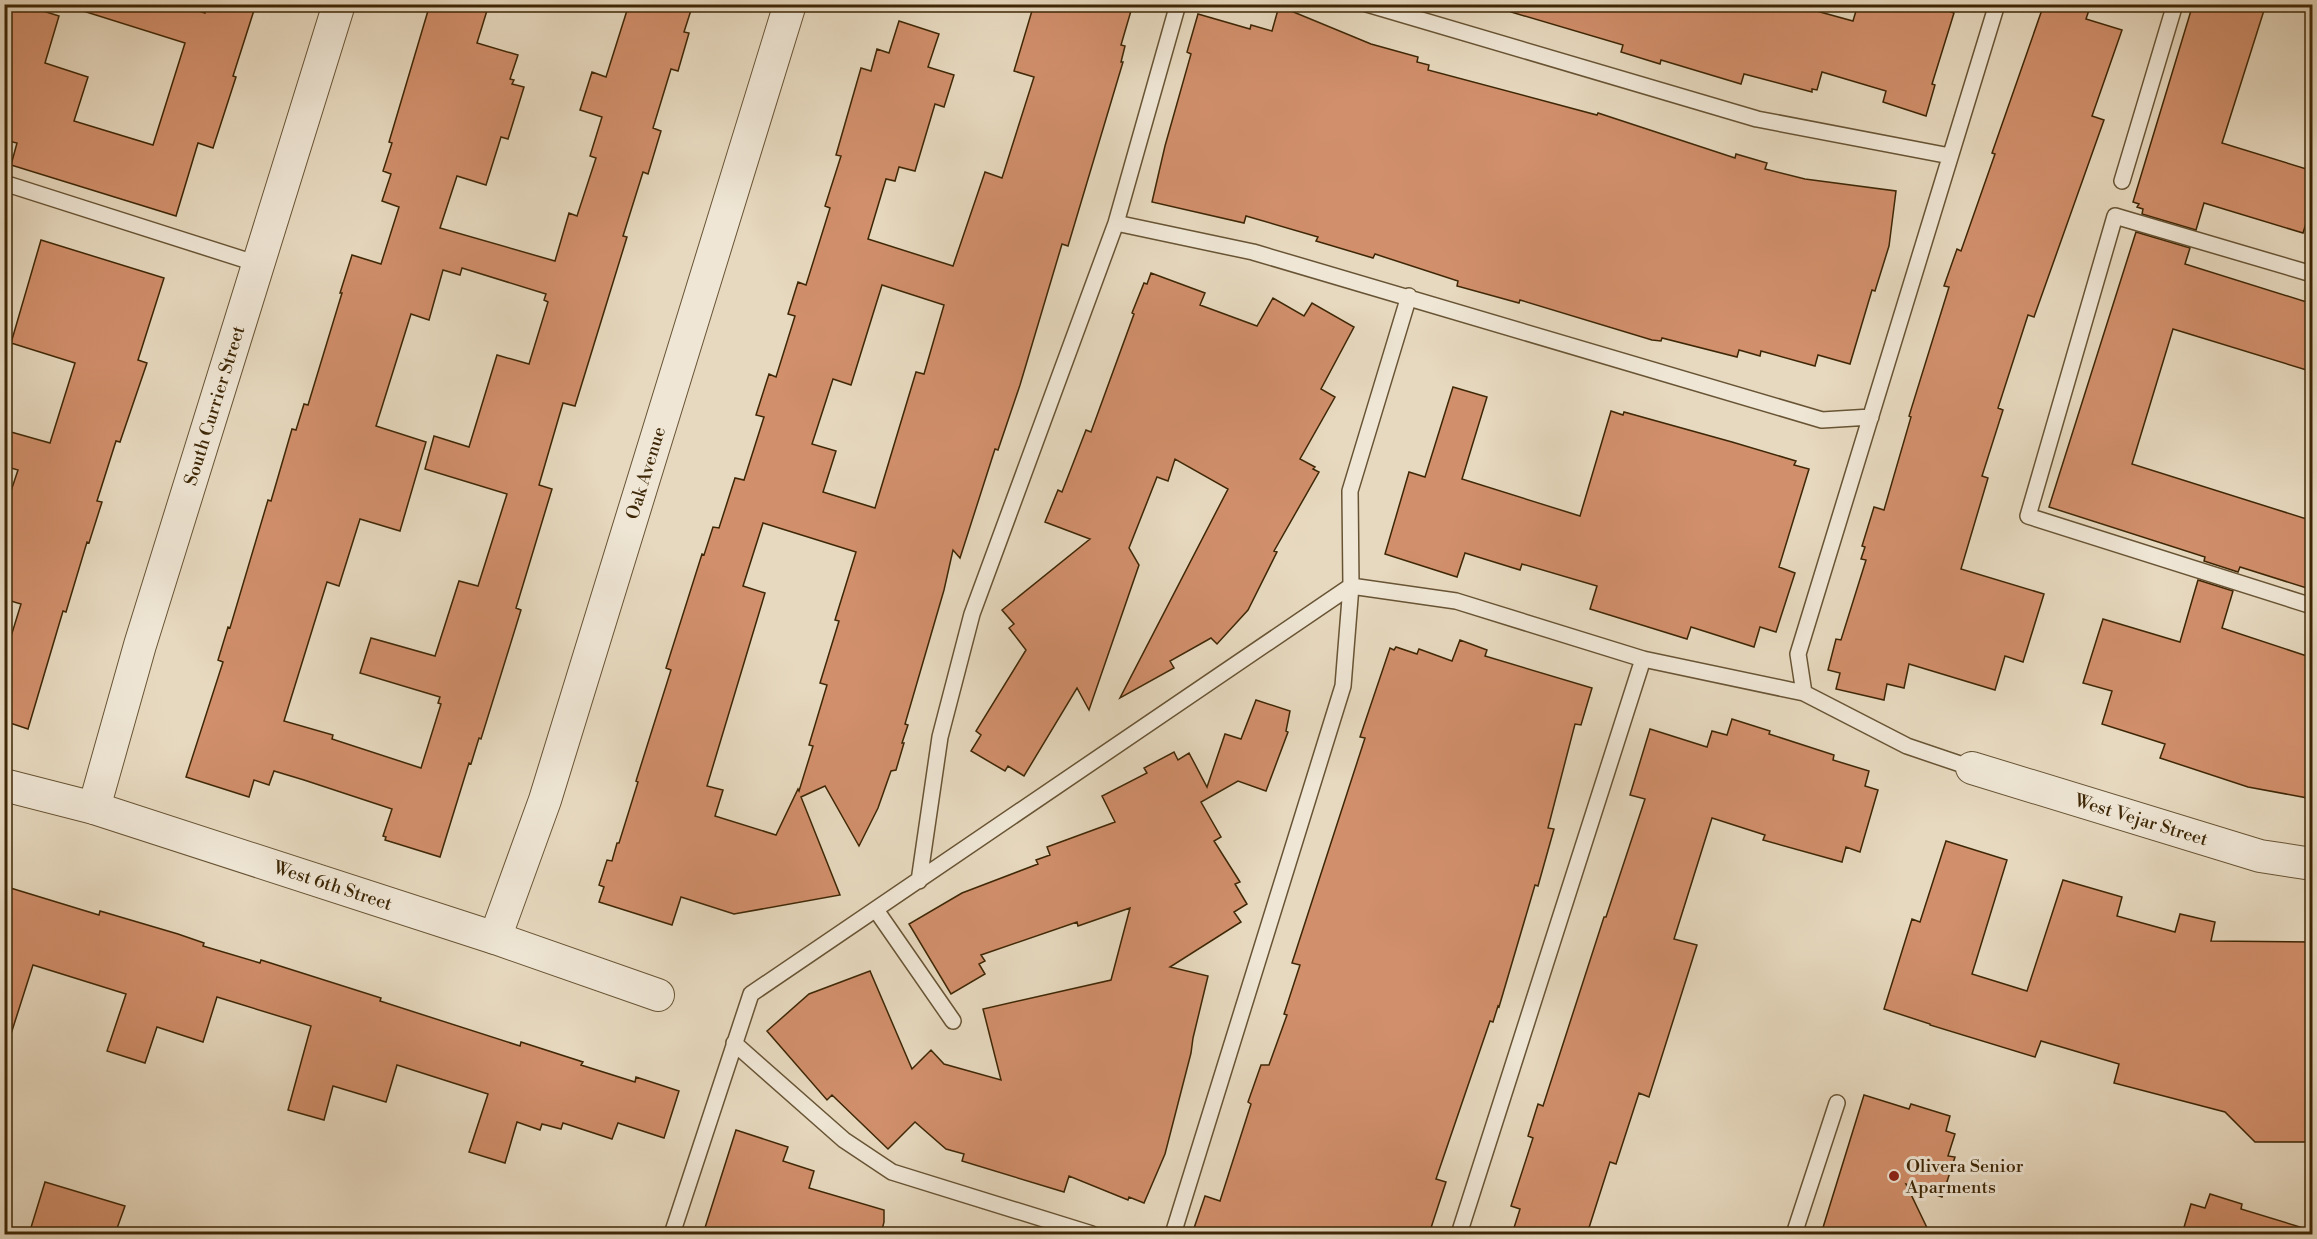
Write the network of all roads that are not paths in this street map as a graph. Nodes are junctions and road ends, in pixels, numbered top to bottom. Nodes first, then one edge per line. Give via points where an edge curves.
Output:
1 (339, 4) edge
2 (790, 4) edge
3 (1178, 4) edge
4 (1367, 4) edge
5 (1997, 4) edge
6 (2175, 4) edge
7 (1950, 156) junction
8 (2122, 181) dead end
9 (4, 183) edge
10 (1116, 223) junction
11 (258, 264) junction
12 (2313, 274) edge
13 (1409, 296) junction
14 (1871, 417) junction
15 (1351, 586) junction
16 (2313, 606) edge
17 (1643, 659) junction
18 (1804, 693) junction
19 (1972, 768) joint
20 (4, 784) edge
21 (94, 808) junction
22 (2313, 864) edge
23 (919, 881) junction
24 (876, 910) junction
25 (495, 938) junction
26 (658, 994) dead end
27 (953, 1021) dead end
28 (734, 1043) junction
29 (1837, 1103) dead end
30 (672, 1234) edge
31 (1092, 1234) edge
32 (1173, 1234) edge
33 (1459, 1234) edge
34 (1794, 1234) edge

1 - 11 street, South Currier Street
2 - 25 street, Oak Avenue via 545,800
3 - 10 lane
4 - 7 lane via 1757,119
5 - 7 lane
6 - 8 lane
7 - 14 lane
9 - 11 lane
10 - 13 lane via 1253,252
10 - 23 lane via 972,614 940,737
11 - 21 street, South Currier Street via 140,645
12 - 16 lane via 2115,216 2028,516
13 - 14 lane via 1822,420
13 - 15 lane via 1350,491
14 - 18 lane via 1798,654
15 - 17 lane via 1456,601
15 - 23 lane
15 - 32 lane via 1343,686
17 - 18 lane
17 - 33 lane
18 - 19 lane via 1907,746
19 - 22 street, West Vejar Street via 2260,856
20 - 21 street, West 6th Street
21 - 25 street, West 6th Street
23 - 24 lane
24 - 27 lane
24 - 28 lane via 751,994
25 - 26 street, West 6th Street
28 - 30 lane
28 - 31 lane via 844,1140 892,1172
29 - 34 lane

